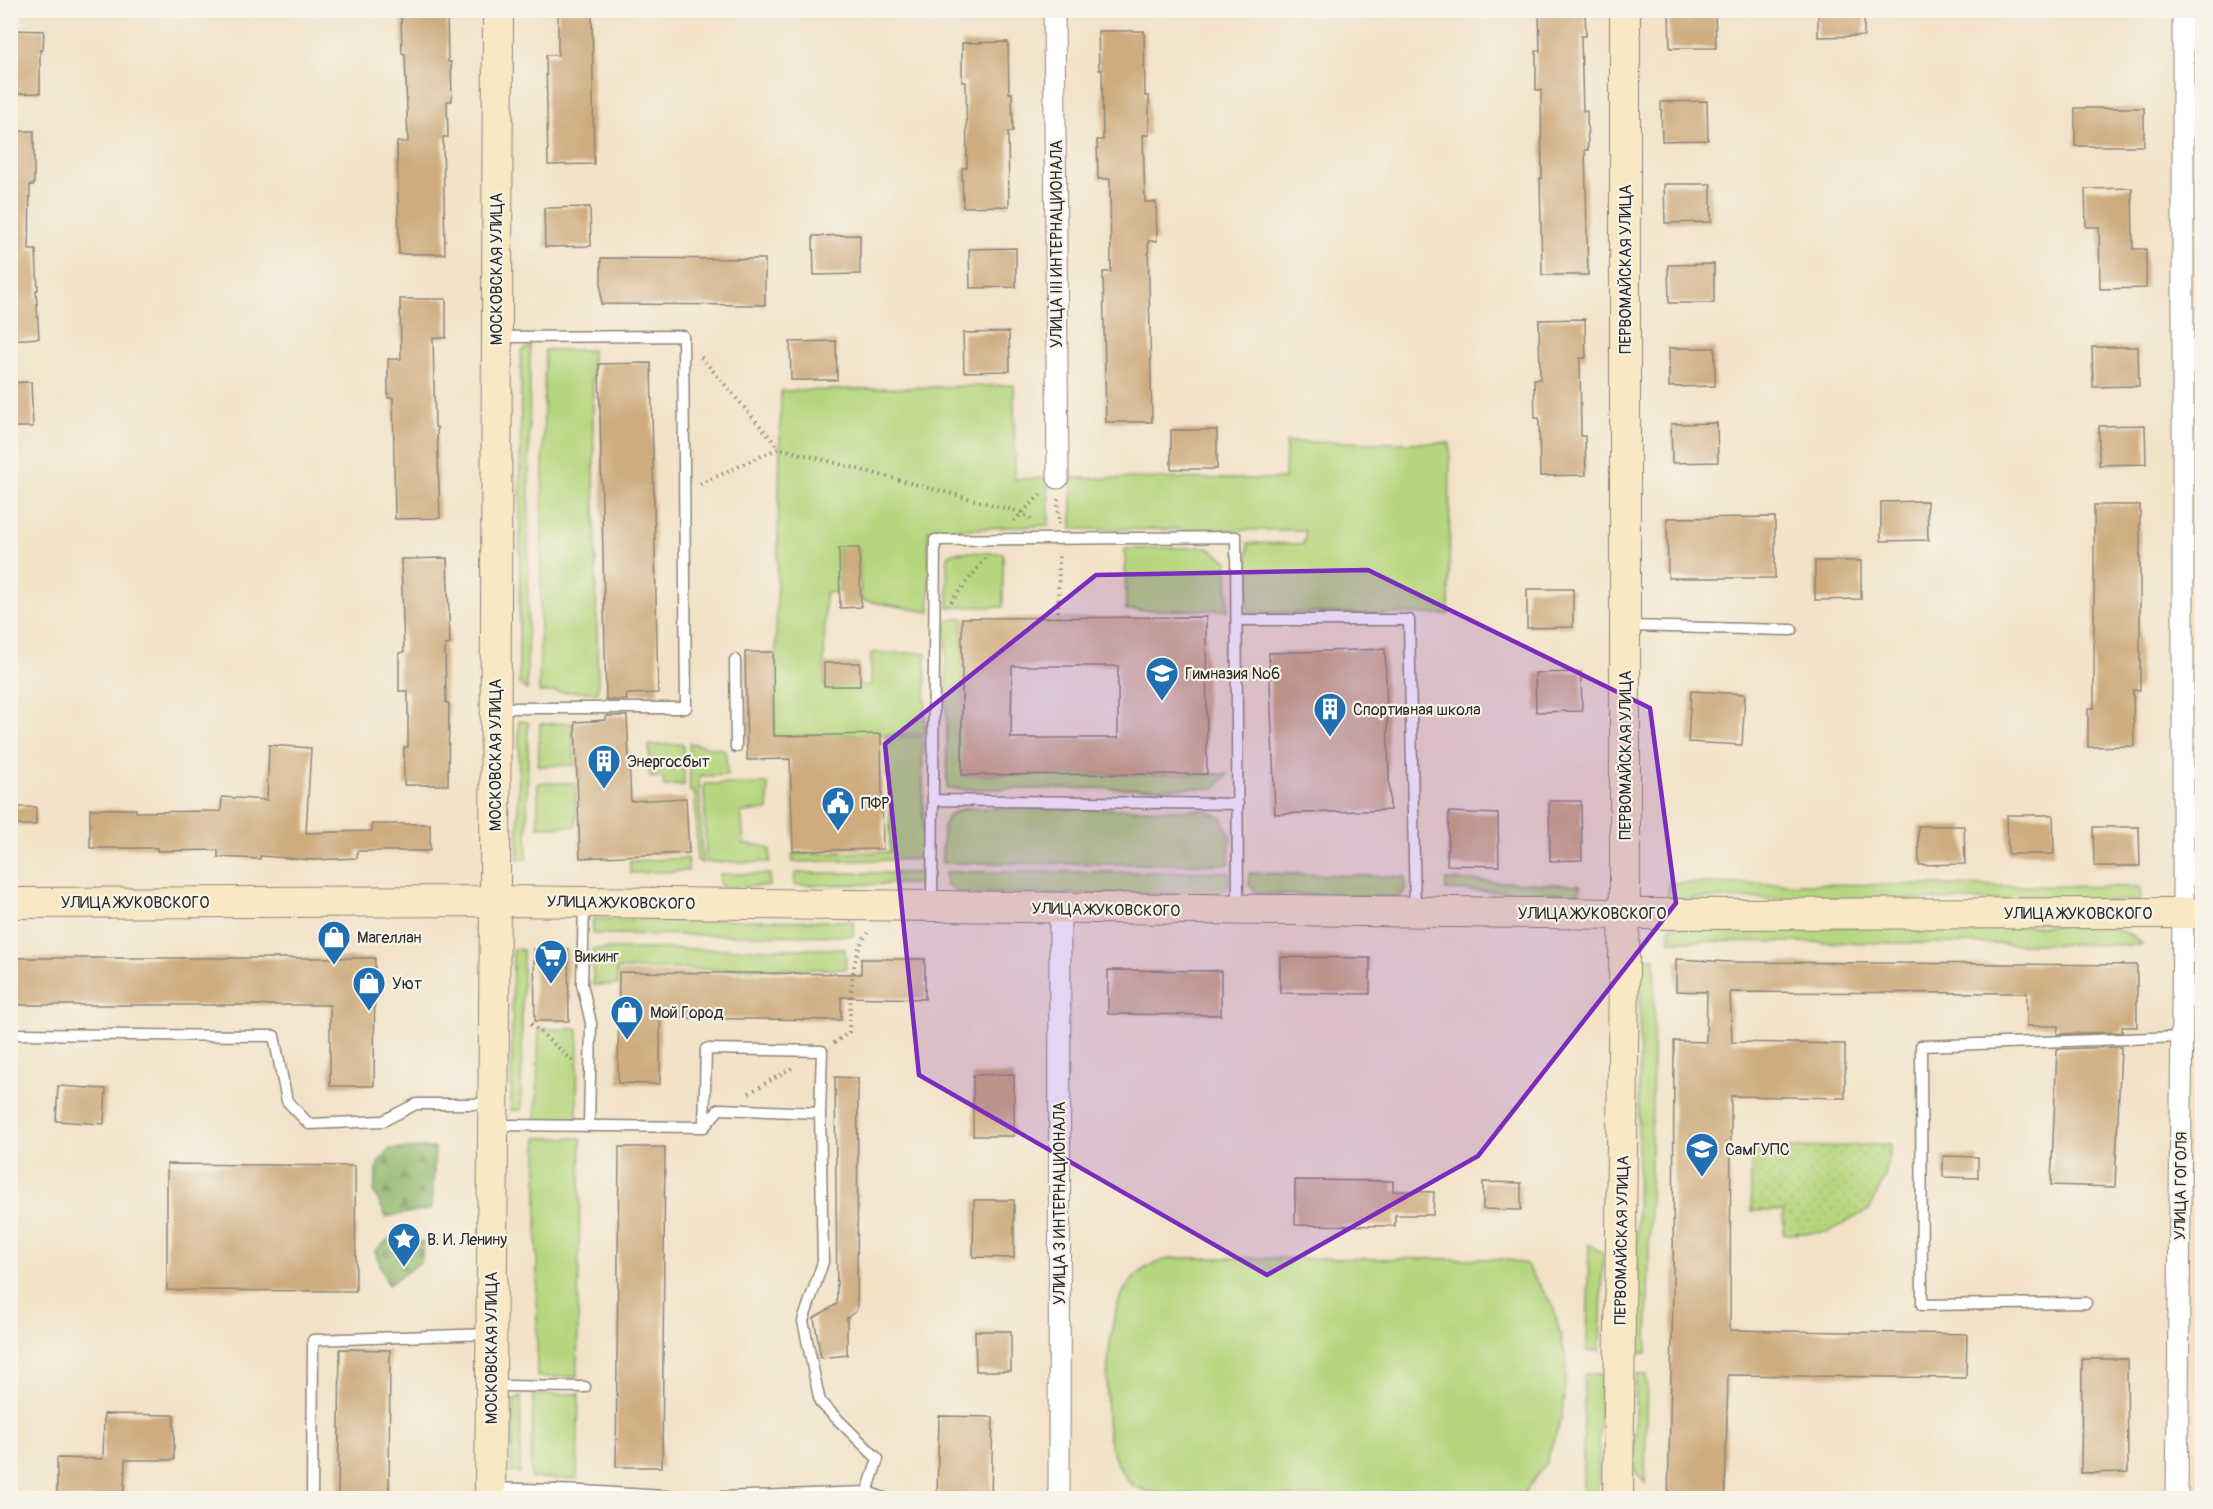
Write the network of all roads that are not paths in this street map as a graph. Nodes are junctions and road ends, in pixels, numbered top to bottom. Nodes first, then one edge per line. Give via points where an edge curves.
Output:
1 (498, 10) edge
2 (1054, 10) edge
3 (1625, 10) edge
4 (2183, 10) edge
5 (2192, 136) edge
6 (496, 337) junction
7 (1058, 478) dead end
8 (1237, 621) junction
9 (1624, 626) junction
10 (1792, 630) dead end
11 (735, 660) dead end
12 (494, 708) junction
13 (736, 747) dead end
14 (933, 800) junction
15 (1238, 804) junction
16 (495, 901) junction
17 (584, 902) junction
18 (10, 903) edge
19 (932, 906) junction
20 (1059, 908) junction
21 (1238, 910) junction
22 (1415, 912) junction
23 (2193, 913) edge
24 (1624, 914) junction
25 (10, 1034) edge
26 (2181, 1037) junction
27 (820, 1113) junction
28 (493, 1115) junction
29 (589, 1126) junction
30 (704, 1127) junction
31 (2086, 1303) dead end
32 (491, 1334) junction
33 (491, 1386) junction
34 (585, 1387) dead end
35 (867, 1492) junction
36 (490, 1493) edge
37 (312, 1498) edge
38 (695, 1498) edge
39 (884, 1498) edge
40 (1059, 1498) edge
41 (1618, 1498) edge
42 (2177, 1498) edge

1 - 6 street, МОСКОВСКАЯ УЛИЦА
2 - 7 street, УЛИЦА III ИНТЕРНАЦИОНАЛА
3 - 9 street, ПЕРВОМАЙСКАЯ УЛИЦА
4 - 5 street, УЛИЦА ГОГОЛЯ
5 - 23 street, УЛИЦА ГОГОЛЯ
6 - 12 street, МОСКОВСКАЯ УЛИЦА
6 - 12 lane via 683,336 686,708
8 - 14 lane via 1236,537 935,540
8 - 15 lane
8 - 22 lane via 1409,620
9 - 10 lane
9 - 24 street, ПЕРВОМАЙСКАЯ УЛИЦА
11 - 13 lane
12 - 16 street, МОСКОВСКАЯ УЛИЦА
14 - 15 lane
14 - 19 lane
15 - 21 lane
16 - 17 street, УЛИЦА ЖУКОВСКОГО
16 - 18 street, УЛИЦА ЖУКОВСКОГО
16 - 28 street, МОСКОВСКАЯ УЛИЦА
17 - 19 street, УЛИЦА ЖУКОВСКОГО
17 - 29 lane via 582,984 591,1023
19 - 20 street, УЛИЦА ЖУКОВСКОГО
20 - 21 street, УЛИЦА ЖУКОВСКОГО
20 - 40 street, УЛИЦА 3 ИНТЕРНАЦИОНАЛА
21 - 22 street, УЛИЦА ЖУКОВСКОГО
22 - 24 street, УЛИЦА ЖУКОВСКОГО
23 - 24 street, УЛИЦА ЖУКОВСКОГО
23 - 26 street, УЛИЦА ГОГОЛЯ
24 - 41 street, ПЕРВОМАЙСКАЯ УЛИЦА
25 - 28 lane via 274,1036 287,1101 309,1124 383,1121 416,1104
26 - 31 lane via 1921,1046 1922,1305
26 - 42 street, УЛИЦА ГОГОЛЯ
27 - 30 lane via 719,1109
27 - 30 lane via 822,1051 706,1049
27 - 35 lane via 823,1262 803,1321 820,1402 878,1459
28 - 29 lane
28 - 32 street, МОСКОВСКАЯ УЛИЦА
29 - 30 lane
32 - 33 street, МОСКОВСКАЯ УЛИЦА
32 - 37 lane via 313,1340
33 - 34 lane
33 - 36 street, МОСКОВСКАЯ УЛИЦА
35 - 38 lane
35 - 39 lane
36 - 38 lane via 583,1491

